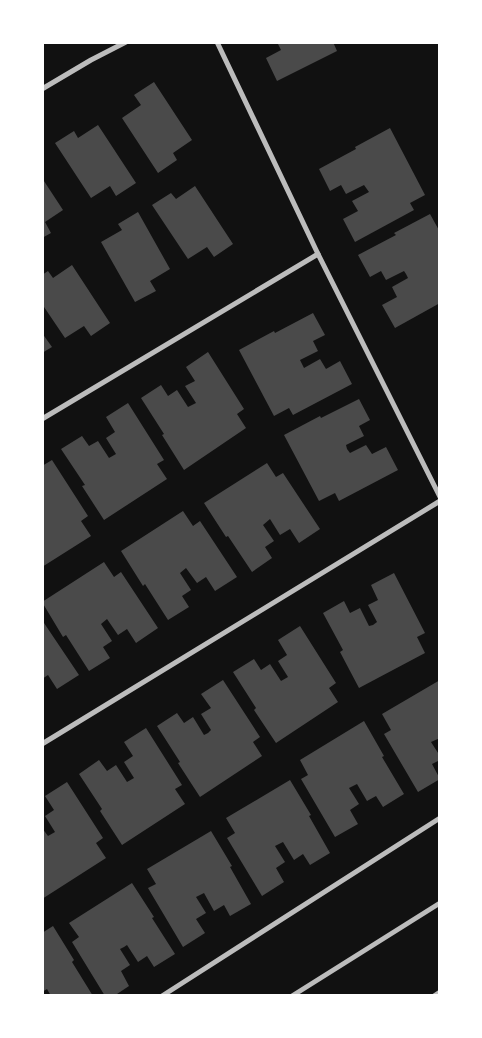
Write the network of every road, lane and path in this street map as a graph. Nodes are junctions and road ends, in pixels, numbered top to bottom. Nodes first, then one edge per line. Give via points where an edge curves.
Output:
1 (126, 42) edge
2 (217, 42) edge
3 (42, 89) edge
4 (318, 254) junction
5 (42, 419) edge
6 (440, 496) edge
7 (440, 501) edge
8 (42, 744) edge
9 (440, 818) edge
10 (440, 902) edge
11 (440, 992) edge
12 (162, 996) edge
13 (292, 996) edge
14 (434, 996) edge

1 - 3 street
2 - 4 street
4 - 5 street
4 - 6 street
7 - 8 street
9 - 12 street
10 - 13 street
11 - 14 street

